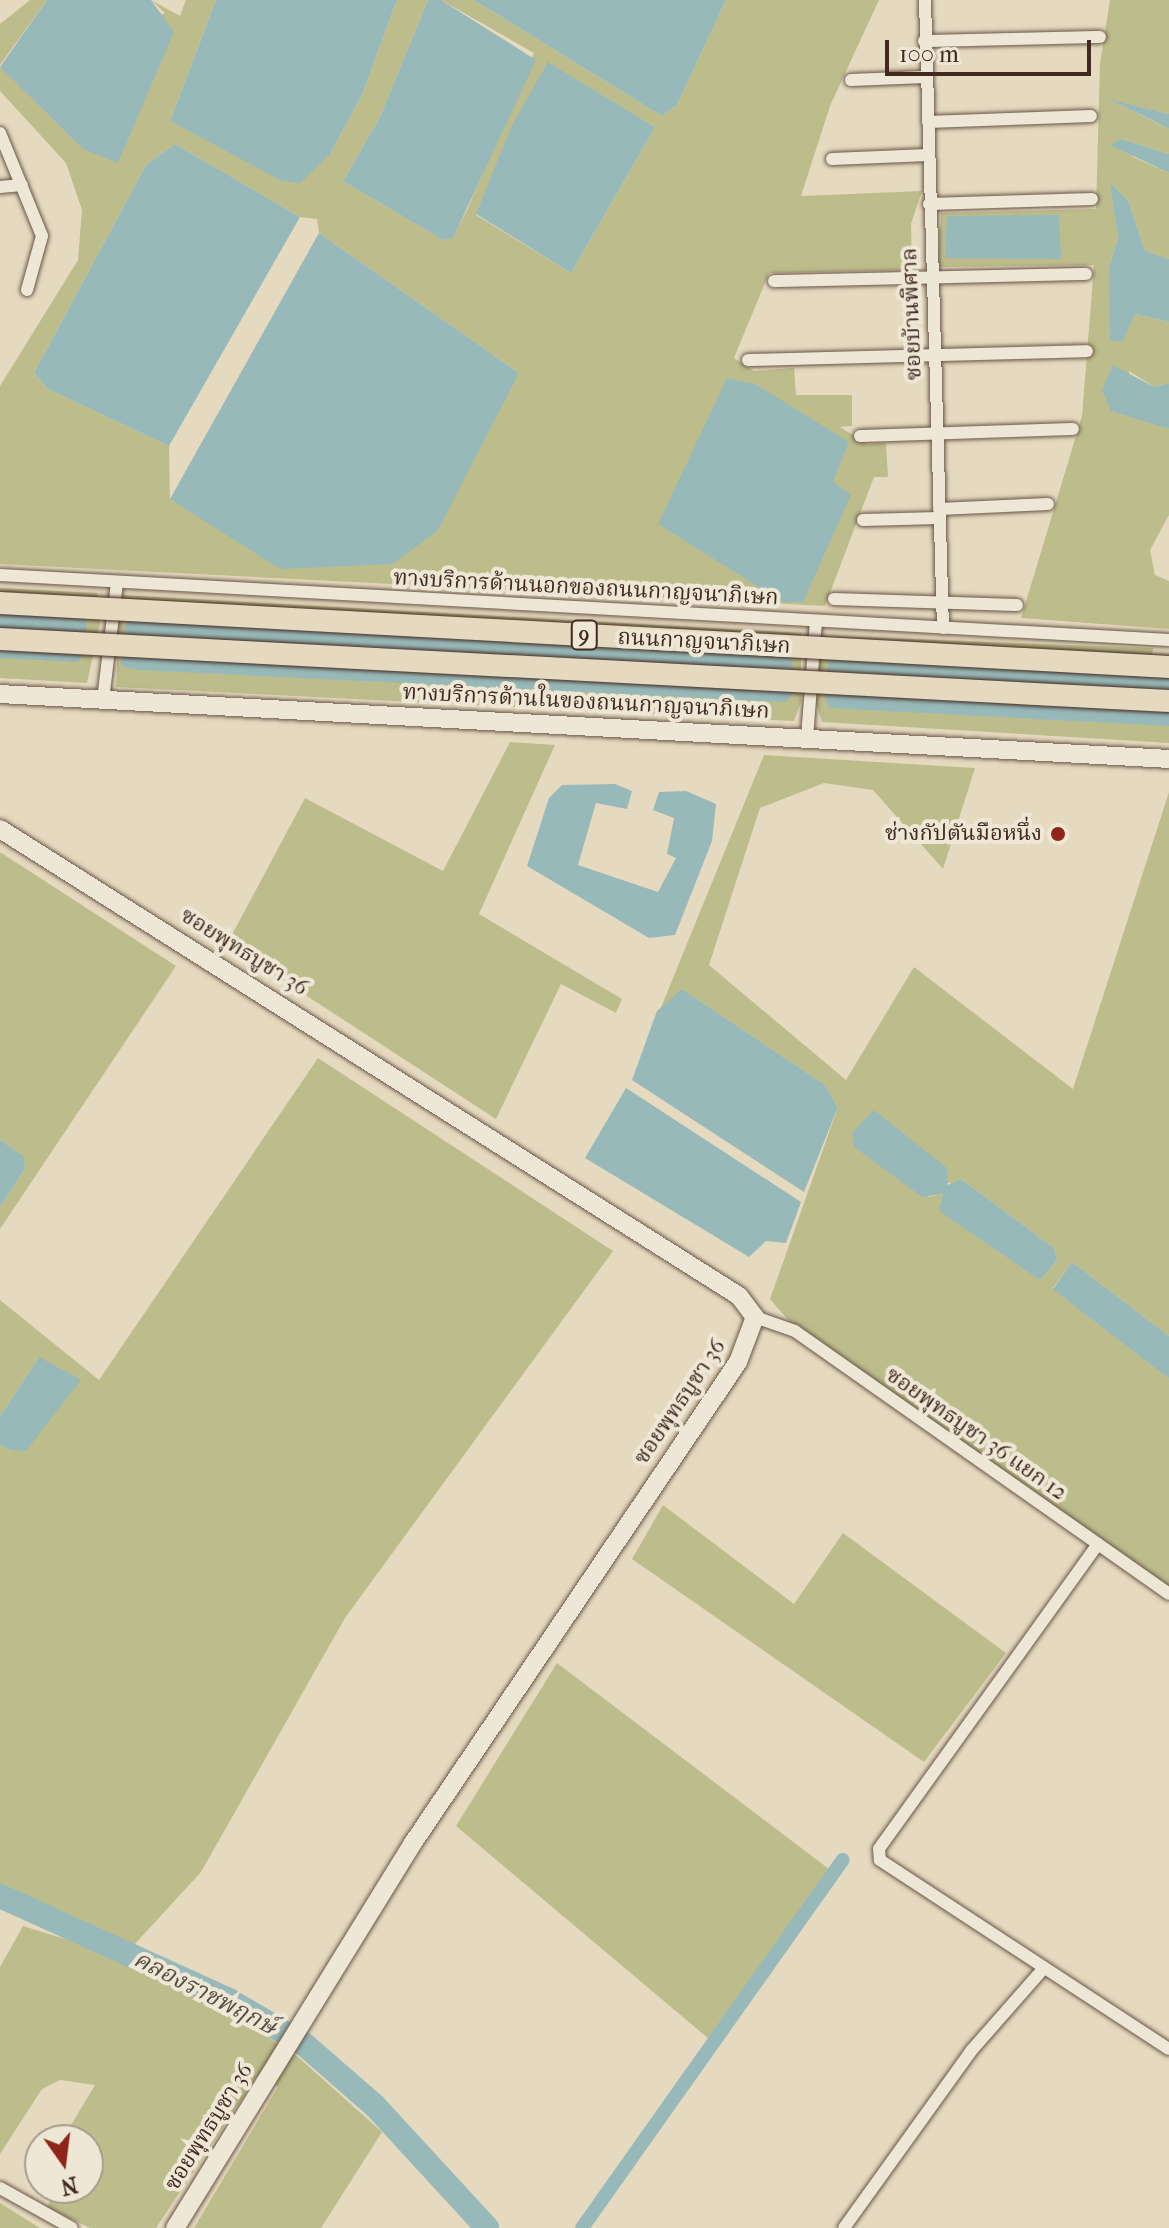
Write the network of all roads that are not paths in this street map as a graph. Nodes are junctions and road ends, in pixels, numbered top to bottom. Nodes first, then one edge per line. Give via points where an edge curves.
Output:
1 (925, 0) edge
2 (1100, 37) dead end
3 (924, 41) junction
4 (925, 77) junction
5 (851, 80) dead end
6 (1091, 116) dead end
7 (928, 122) junction
8 (0, 133) edge
9 (928, 155) junction
10 (832, 159) dead end
11 (22, 185) junction
12 (0, 187) edge
13 (1092, 199) dead end
14 (929, 204) junction
15 (1086, 274) dead end
16 (930, 277) junction
17 (774, 281) dead end
18 (27, 290) dead end
19 (1087, 351) dead end
20 (932, 356) junction
21 (748, 360) dead end
22 (1073, 429) dead end
23 (936, 434) junction
24 (860, 436) dead end
25 (1048, 504) dead end
26 (939, 514) junction
27 (863, 520) dead end
28 (0, 575) edge
29 (117, 582) junction
30 (834, 599) dead end
31 (0, 603) edge
32 (941, 604) junction
33 (1017, 605) dead end
34 (816, 621) junction
35 (943, 628) junction
36 (0, 639) edge
37 (1169, 640) edge
38 (1169, 667) edge
39 (0, 694) edge
40 (103, 700) junction
41 (1169, 701) edge
42 (807, 738) junction
43 (1169, 759) edge
44 (0, 829) edge
45 (755, 1317) junction
46 (1098, 1544) junction
47 (1169, 1594) edge
48 (1043, 1969) junction
49 (1169, 2049) edge
50 (0, 2188) edge
51 (72, 2228) edge
52 (175, 2228) edge
53 (844, 2228) edge

1 - 3 street, ซอยบ้านพิศาล
2 - 3 street
3 - 4 street, ซอยบ้านพิศาล
4 - 5 street
4 - 7 street, ซอยบ้านพิศาล
6 - 7 street
7 - 9 street, ซอยบ้านพิศาล
8 - 11 street
9 - 10 street
9 - 14 street, ซอยบ้านพิศาล
11 - 12 street
11 - 18 street via 42,236
13 - 14 street
14 - 16 street, ซอยบ้านพิศาล
15 - 16 street
16 - 17 street
16 - 20 street, ซอยบ้านพิศาล
19 - 20 street
20 - 21 street
20 - 23 street, ซอยบ้านพิศาล
22 - 23 street
23 - 24 street
23 - 26 street, ซอยบ้านพิศาล
25 - 26 street
26 - 27 street
26 - 32 street, ซอยบ้านพิศาล
28 - 29 street, ทางบริการด้านนอกของถนนกาญจนาภิเษก
29 - 34 street, ทางบริการด้านนอกของถนนกาญจนาภิเษก
29 - 40 street
30 - 32 street
31 - 38 highway, ถนนกาญจนาภิเษก / 9, bridge
32 - 33 street
32 - 35 street, ซอยบ้านพิศาล
34 - 35 street, ทางบริการด้านนอกของถนนกาญจนาภิเษก
34 - 42 street
35 - 37 street, ทางบริการด้านนอกของถนนกาญจนาภิเษก
36 - 41 highway, ถนนกาญจนาภิเษก / 9, bridge
39 - 40 street, ทางบริการด้านในของถนนกาญจนาภิเษก
40 - 42 street, ทางบริการด้านในของถนนกาญจนาภิเษก
42 - 43 street, ทางบริการด้านในของถนนกาญจนาภิเษก
44 - 45 street, ซอยพุทธบูชา 36 via 739,1296
45 - 46 street, ซอยพุทธบูชา 36 แยก 12 via 795,1331
45 - 52 street, ซอยพุทธบูชา 36 via 738,1362 413,1843
46 - 47 street, ซอยพุทธบูชา 36 แยก 12
46 - 48 street via 879,1849 896,1875
48 - 49 street
48 - 53 street via 971,2051
50 - 51 street

